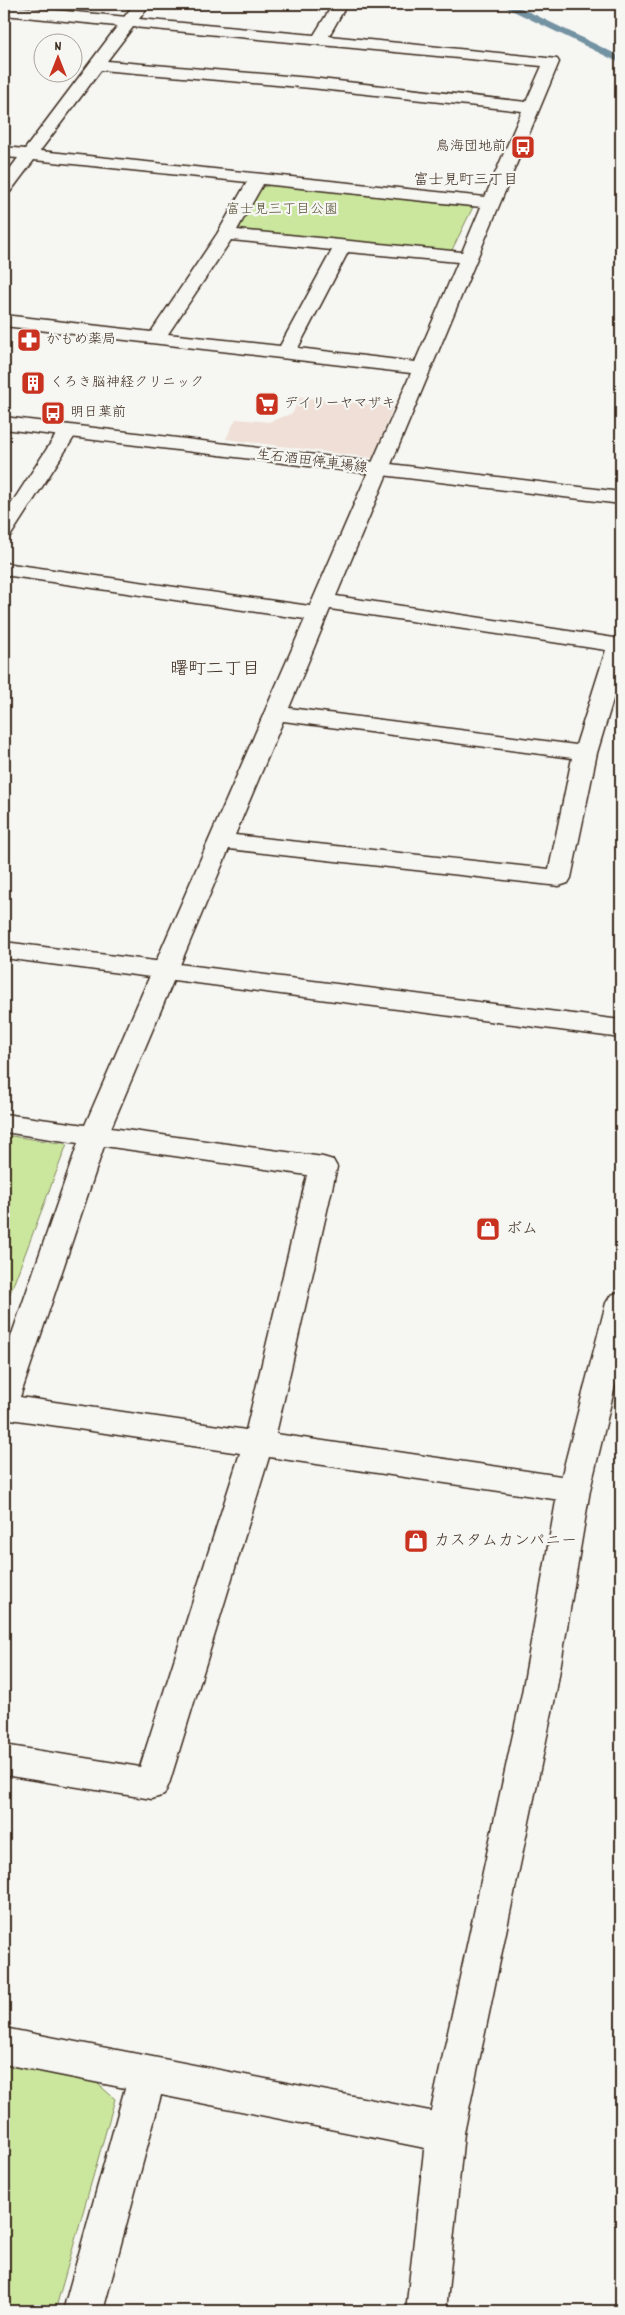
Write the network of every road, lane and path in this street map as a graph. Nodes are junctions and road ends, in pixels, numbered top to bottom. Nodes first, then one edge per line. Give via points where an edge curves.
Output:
1 (142, 4) edge
2 (340, 4) edge
3 (4, 11) edge
4 (127, 22) junction
5 (319, 40) junction
6 (96, 65) junction
7 (532, 107) junction
8 (4, 152) edge
9 (28, 155) junction
10 (257, 179) junction
11 (4, 188) edge
12 (491, 203) junction
13 (226, 234) junction
14 (343, 245) junction
15 (468, 258) junction
16 (4, 320) edge
17 (156, 338) junction
18 (286, 353) junction
19 (421, 368) junction
20 (4, 423) edge
21 (68, 431) junction
22 (380, 470) junction
23 (621, 498) edge
24 (4, 531) edge
25 (4, 568) edge
26 (321, 607) junction
27 (275, 713) junction
28 (585, 753) junction
29 (220, 841) junction
30 (4, 950) edge
31 (164, 972) junction
32 (621, 1029) edge
33 (4, 1123) edge
34 (94, 1136) junction
35 (621, 1303) edge
36 (4, 1400) edge
37 (4, 1406) edge
38 (258, 1444) junction
39 (574, 1490) junction
40 (4, 1760) edge
41 (4, 2046) edge
42 (148, 2074) junction
43 (445, 2133) junction
44 (83, 2311) edge
45 (426, 2311) edge

1 - 4 street
2 - 5 street
3 - 4 street
4 - 5 street
4 - 6 street
5 - 7 street via 551,62
6 - 7 street via 311,83
6 - 9 street
7 - 12 street
8 - 9 street
9 - 10 street
9 - 11 street
10 - 12 street
10 - 13 street
12 - 15 street
13 - 14 street
13 - 17 street
14 - 15 street
14 - 18 street
15 - 19 street
16 - 17 street
17 - 18 street
18 - 19 street
19 - 22 street
20 - 21 street, 生石酒田停車場線
21 - 22 street, 生石酒田停車場線
21 - 24 street
22 - 23 street, 生石酒田停車場線
22 - 26 street
25 - 26 street
26 - 27 street
26 - 28 street via 619,644
27 - 28 street
27 - 29 street
28 - 29 street via 559,878
29 - 31 street
30 - 31 street
31 - 32 street
31 - 34 street
33 - 34 street
34 - 36 street
34 - 38 street via 323,1167
35 - 39 street
37 - 38 street
38 - 39 street
38 - 40 street via 152,1784
39 - 43 street via 539,1693
41 - 42 street
42 - 43 street
42 - 44 street
43 - 45 street

